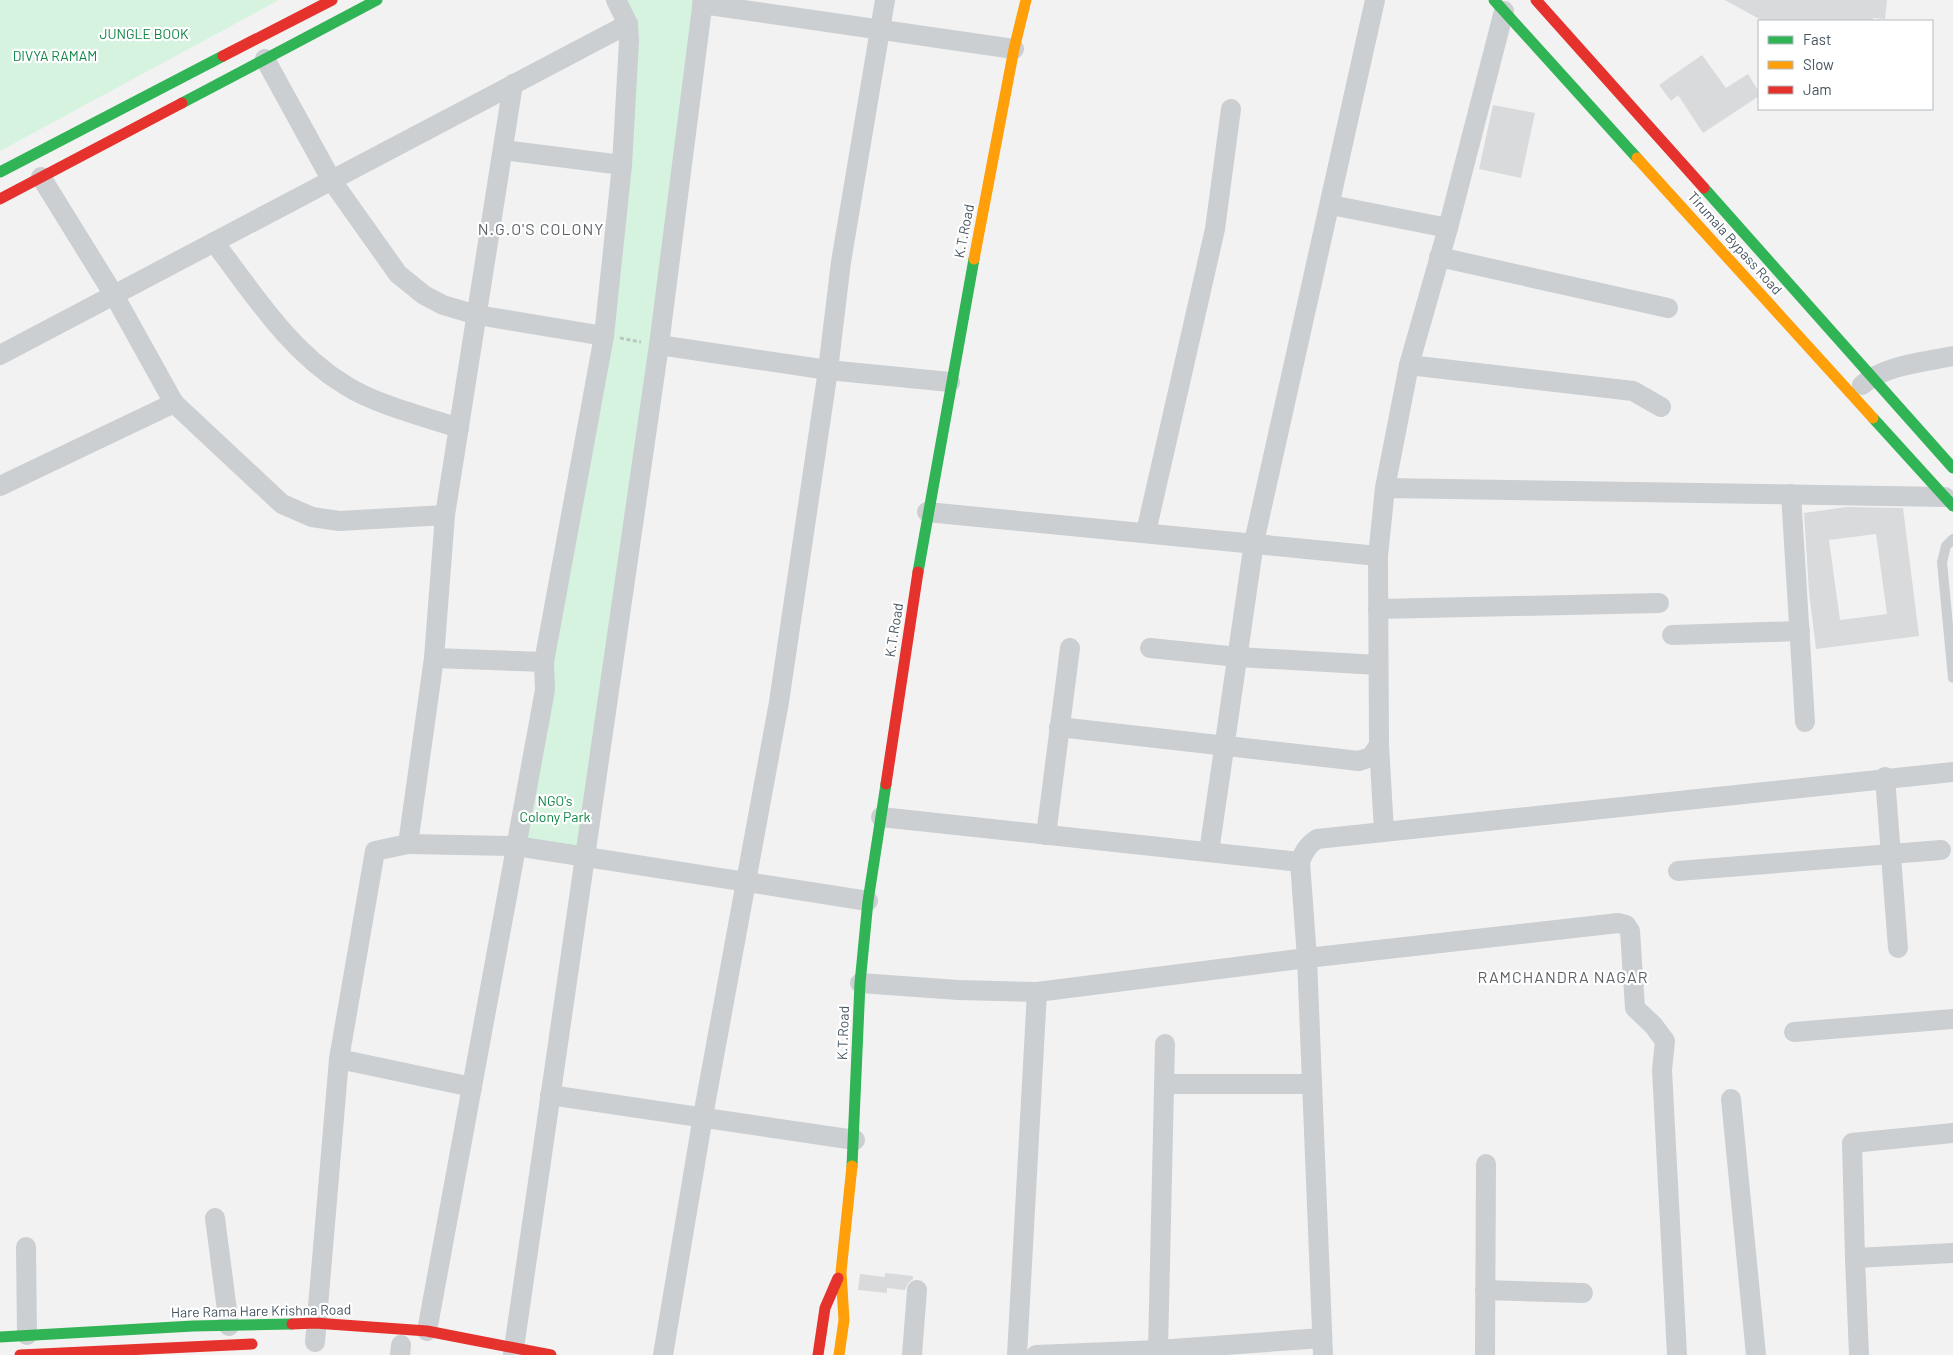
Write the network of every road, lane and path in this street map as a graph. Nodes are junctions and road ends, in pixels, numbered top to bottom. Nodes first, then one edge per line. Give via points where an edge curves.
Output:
1 (332, 0) edge
2 (377, 0) edge
3 (616, 0) edge
4 (885, 0) edge
5 (1026, 0) edge
6 (1375, 0) edge
7 (1536, 0) edge
8 (702, 2) edge
9 (1499, 5) edge
10 (628, 24) junction
11 (880, 32) junction
12 (1014, 50) junction
13 (265, 58) junction
14 (513, 84) junction
15 (1231, 110) dead end
16 (503, 150) junction
17 (622, 165) junction
18 (1, 171) edge
19 (41, 176) junction
20 (332, 180) junction
21 (14, 192) junction
22 (0, 199) edge
23 (1331, 205) junction
24 (1448, 228) junction
25 (214, 242) junction
26 (1439, 257) junction
27 (114, 295) junction
28 (1668, 308) dead end
29 (477, 315) junction
30 (610, 337) junction
31 (652, 344) junction
32 (0, 355) edge
33 (1953, 356) edge
34 (1410, 365) junction
35 (828, 370) junction
36 (1872, 376) junction
37 (950, 382) junction
38 (1851, 394) junction
39 (174, 403) junction
40 (1661, 406) dead end
41 (459, 428) junction
42 (1953, 468) edge
43 (0, 486) edge
44 (1385, 488) junction
45 (1791, 494) junction
46 (1949, 502) edge
47 (927, 512) junction
48 (445, 515) junction
49 (1146, 532) junction
50 (1953, 539) edge
51 (1254, 542) junction
52 (1378, 556) junction
53 (1659, 603) dead end
54 (1378, 609) junction
55 (1800, 631) junction
56 (1672, 635) dead end
57 (1070, 648) dead end
58 (1150, 648) dead end
59 (1238, 657) junction
60 (434, 658) junction
61 (544, 662) junction
62 (1378, 665) junction
63 (1953, 678) edge
64 (1805, 722) dead end
65 (1060, 727) junction
66 (1379, 745) junction
67 (1225, 746) junction
68 (1953, 772) edge
69 (1885, 777) junction
70 (881, 817) junction
71 (1384, 831) junction
72 (1046, 835) junction
73 (408, 844) junction
74 (516, 846) junction
75 (1941, 850) dead end
76 (1209, 852) junction
77 (1890, 854) junction
78 (584, 857) junction
79 (1300, 862) junction
80 (1678, 870) dead end
81 (746, 882) junction
82 (868, 901) junction
83 (1898, 948) dead end
84 (1307, 958) junction
85 (860, 982) junction
86 (1037, 992) junction
87 (1953, 1019) edge
88 (1794, 1032) dead end
89 (1165, 1044) dead end
90 (339, 1059) junction
91 (1164, 1084) junction
92 (1312, 1084) junction
93 (472, 1087) junction
94 (550, 1095) junction
95 (1731, 1099) dead end
96 (703, 1116) junction
97 (1953, 1133) edge
98 (854, 1140) junction
99 (1486, 1164) dead end
100 (215, 1218) dead end
101 (26, 1248) dead end
102 (1953, 1253) edge
103 (1855, 1258) junction
104 (841, 1272) junction
105 (917, 1290) dead end
106 (1485, 1290) junction
107 (1583, 1293) dead end
108 (192, 1326) junction
109 (229, 1326) junction
110 (27, 1335) junction
111 (0, 1337) edge
112 (315, 1337) junction
113 (268, 1344) dead end
114 (407, 1344) edge
115 (1323, 1346) edge
116 (1158, 1350) junction
117 (192, 1351) edge
118 (514, 1352) edge
119 (20, 1355) edge
120 (551, 1355) edge
121 (663, 1355) edge
122 (818, 1355) edge
123 (839, 1355) edge
124 (912, 1355) edge
125 (1017, 1355) edge
126 (1036, 1355) edge
127 (1485, 1355) edge
128 (1677, 1355) edge
129 (1756, 1355) edge
130 (1859, 1355) edge

1 - 18 main road
2 - 13 main road
3 - 10 street
4 - 11 street
5 - 12 main road, K.T.Road
6 - 23 street
7 - 36 main road, Tirumala Bypass Road
8 - 11 street
8 - 31 street
9 - 24 street
9 - 38 main road, Tirumala Bypass Road
10 - 14 street
10 - 17 street
11 - 12 street
11 - 35 street via 841,262
12 - 37 main road, K.T.Road
13 - 19 main road
13 - 20 street
14 - 16 street
14 - 20 street
15 - 49 street via 1215,229
16 - 17 street
16 - 29 street
17 - 30 street
18 - 21 main road
19 - 21 main road
19 - 27 street
20 - 25 street
20 - 29 street via 398,274 443,305
21 - 22 main road
23 - 24 street
23 - 51 street
24 - 26 street
25 - 27 street
25 - 41 street via 293,344 345,386
26 - 28 street
26 - 34 street
27 - 32 street
27 - 39 street
29 - 30 street
29 - 41 street
30 - 31 path
30 - 61 street
31 - 35 street
31 - 78 street
33 - 36 street
34 - 40 street via 1633,391
34 - 44 street
35 - 37 street
35 - 81 street via 779,702
36 - 38 street
36 - 42 main road, Tirumala Bypass Road
37 - 47 main road, K.T.Road
38 - 46 main road, Tirumala Bypass Road
39 - 43 street
39 - 48 street via 282,504 312,517 339,521
41 - 48 street
44 - 45 street
44 - 52 street
45 - 46 street
45 - 55 street
47 - 49 street
47 - 70 main road, K.T.Road
48 - 60 street
49 - 51 street
50 - 63 lane via 1946,546 1942,562
51 - 52 street
51 - 59 street
52 - 54 street
53 - 54 street
54 - 62 street
55 - 56 street
55 - 64 street
57 - 65 street
58 - 59 street
59 - 62 street
59 - 67 street
60 - 61 street
60 - 73 street
61 - 74 street via 545,690
62 - 66 street
65 - 67 street
65 - 72 street
66 - 67 street via 1371,757 1359,761
66 - 71 street
67 - 76 street
68 - 69 street
69 - 71 street
69 - 77 street
70 - 72 street
70 - 82 main road, K.T.Road
71 - 79 street via 1318,839 1304,850
72 - 76 street
73 - 74 street
73 - 90 street via 375,852
74 - 78 street
74 - 93 street
75 - 77 street
76 - 79 street
77 - 80 street
77 - 83 street
78 - 81 street
78 - 94 street
79 - 84 street
81 - 82 street
81 - 96 street
82 - 85 main road, K.T.Road
84 - 86 street
84 - 92 street
84 - 128 street via 1618,923 1626,925 1630,931 1635,1008 1665,1041 1662,1070
85 - 86 street
85 - 98 main road, K.T.Road
86 - 125 street
87 - 88 street
89 - 91 street
90 - 93 street
90 - 112 street
91 - 92 street
91 - 116 street
92 - 115 street
93 - 114 street
94 - 96 street
94 - 118 street
95 - 129 street
96 - 98 street
96 - 121 street
97 - 103 street via 1852,1143
98 - 104 main road, K.T.Road
99 - 106 street
100 - 109 street
101 - 110 street
102 - 103 street
103 - 130 street
104 - 122 main road, K.T.Road via 825,1308
104 - 123 main road, K.T.Road via 844,1320
105 - 124 street
106 - 107 street
106 - 127 street
108 - 109 main road, Hare Rama Hare Krishna Road
108 - 110 main road, Hare Rama Hare Krishna Road
108 - 117 street
109 - 112 main road, Hare Rama Hare Krishna Road
110 - 111 main road, Hare Rama Hare Krishna Road
112 - 114 main road, Hare Rama Hare Krishna Road
113 - 117 main road
114 - 118 main road, Hare Rama Hare Krishna Road
115 - 116 street
116 - 126 street
117 - 119 main road
118 - 120 main road, Hare Rama Hare Krishna Road

